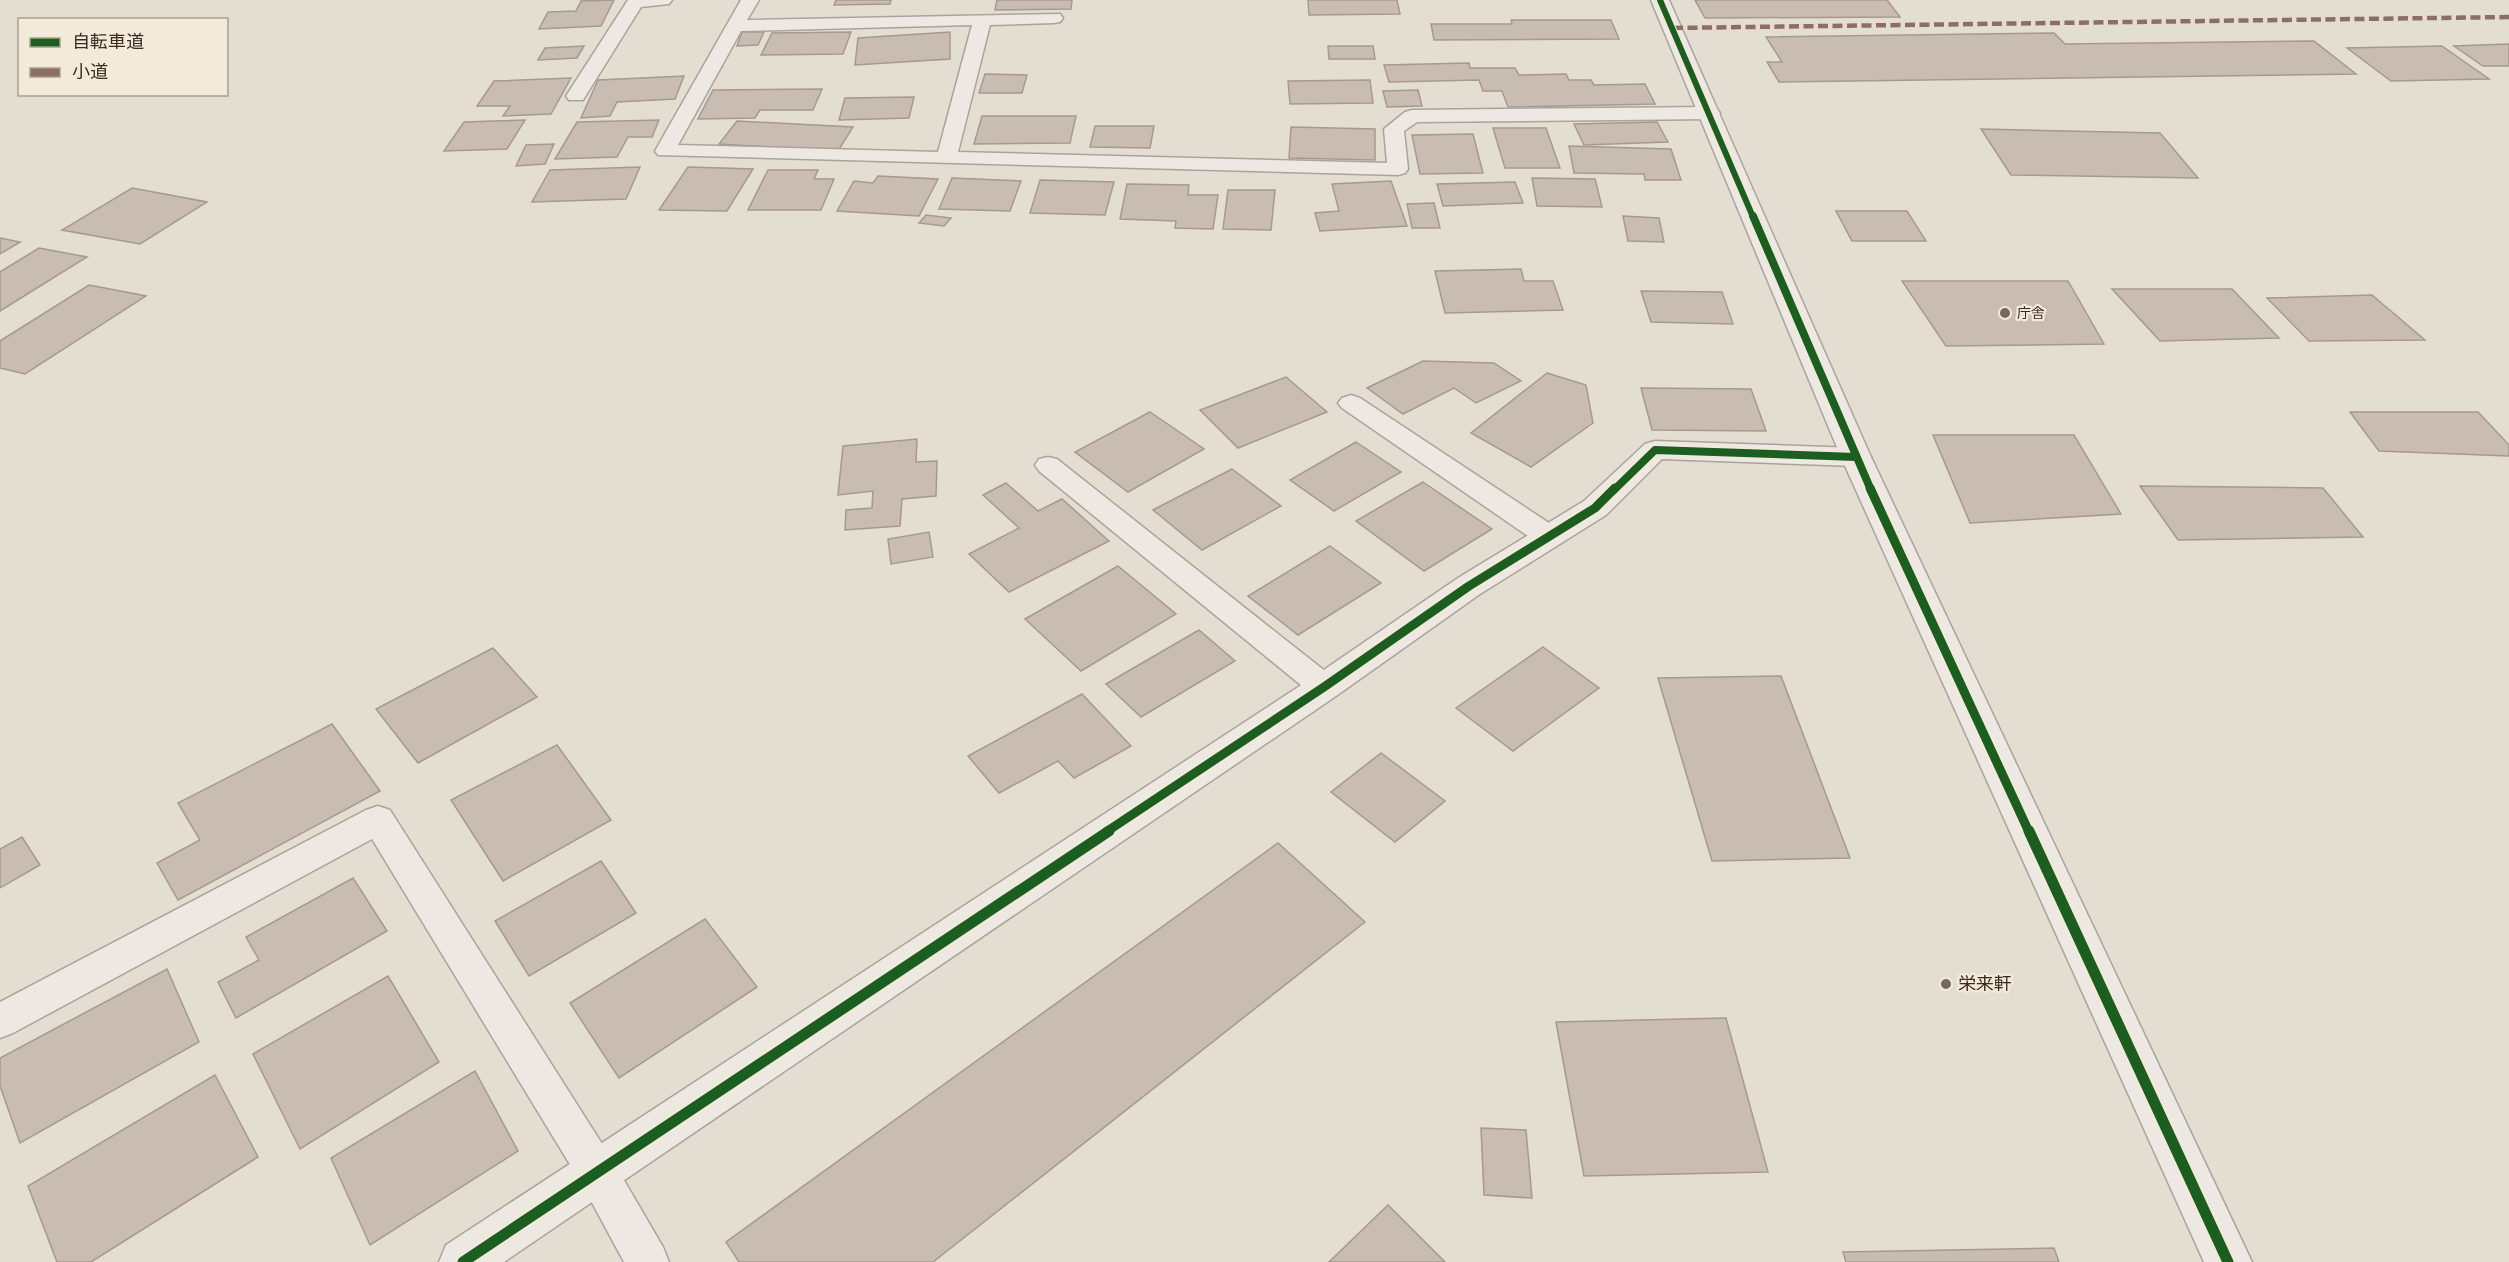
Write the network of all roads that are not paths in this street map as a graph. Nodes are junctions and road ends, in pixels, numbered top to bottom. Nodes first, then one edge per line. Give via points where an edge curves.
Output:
1 (663, 0) edge
2 (750, 0) edge
3 (1660, 0) edge
4 (1054, 18) dead end
5 (981, 20) junction
6 (735, 26) junction
7 (576, 96) dead end
8 (1710, 113) junction
9 (946, 158) junction
10 (1351, 403) dead end
11 (1856, 456) junction
12 (1048, 465) dead end
13 (1548, 536) junction
14 (1324, 687) junction
15 (0, 1021) edge
16 (597, 1172) junction
17 (463, 1262) edge
18 (648, 1262) edge
19 (2228, 1262) edge

1 - 7 lane via 635,2
2 - 6 lane
3 - 8 street
4 - 5 lane
5 - 6 lane
5 - 9 lane
6 - 9 lane via 665,151
8 - 9 lane via 1412,116 1394,129 1398,168
8 - 11 street
10 - 13 lane
11 - 13 street via 1655,450 1595,508
11 - 19 street
12 - 14 lane
13 - 14 street
14 - 16 street
15 - 16 lane via 378,820
16 - 17 street
16 - 18 lane

